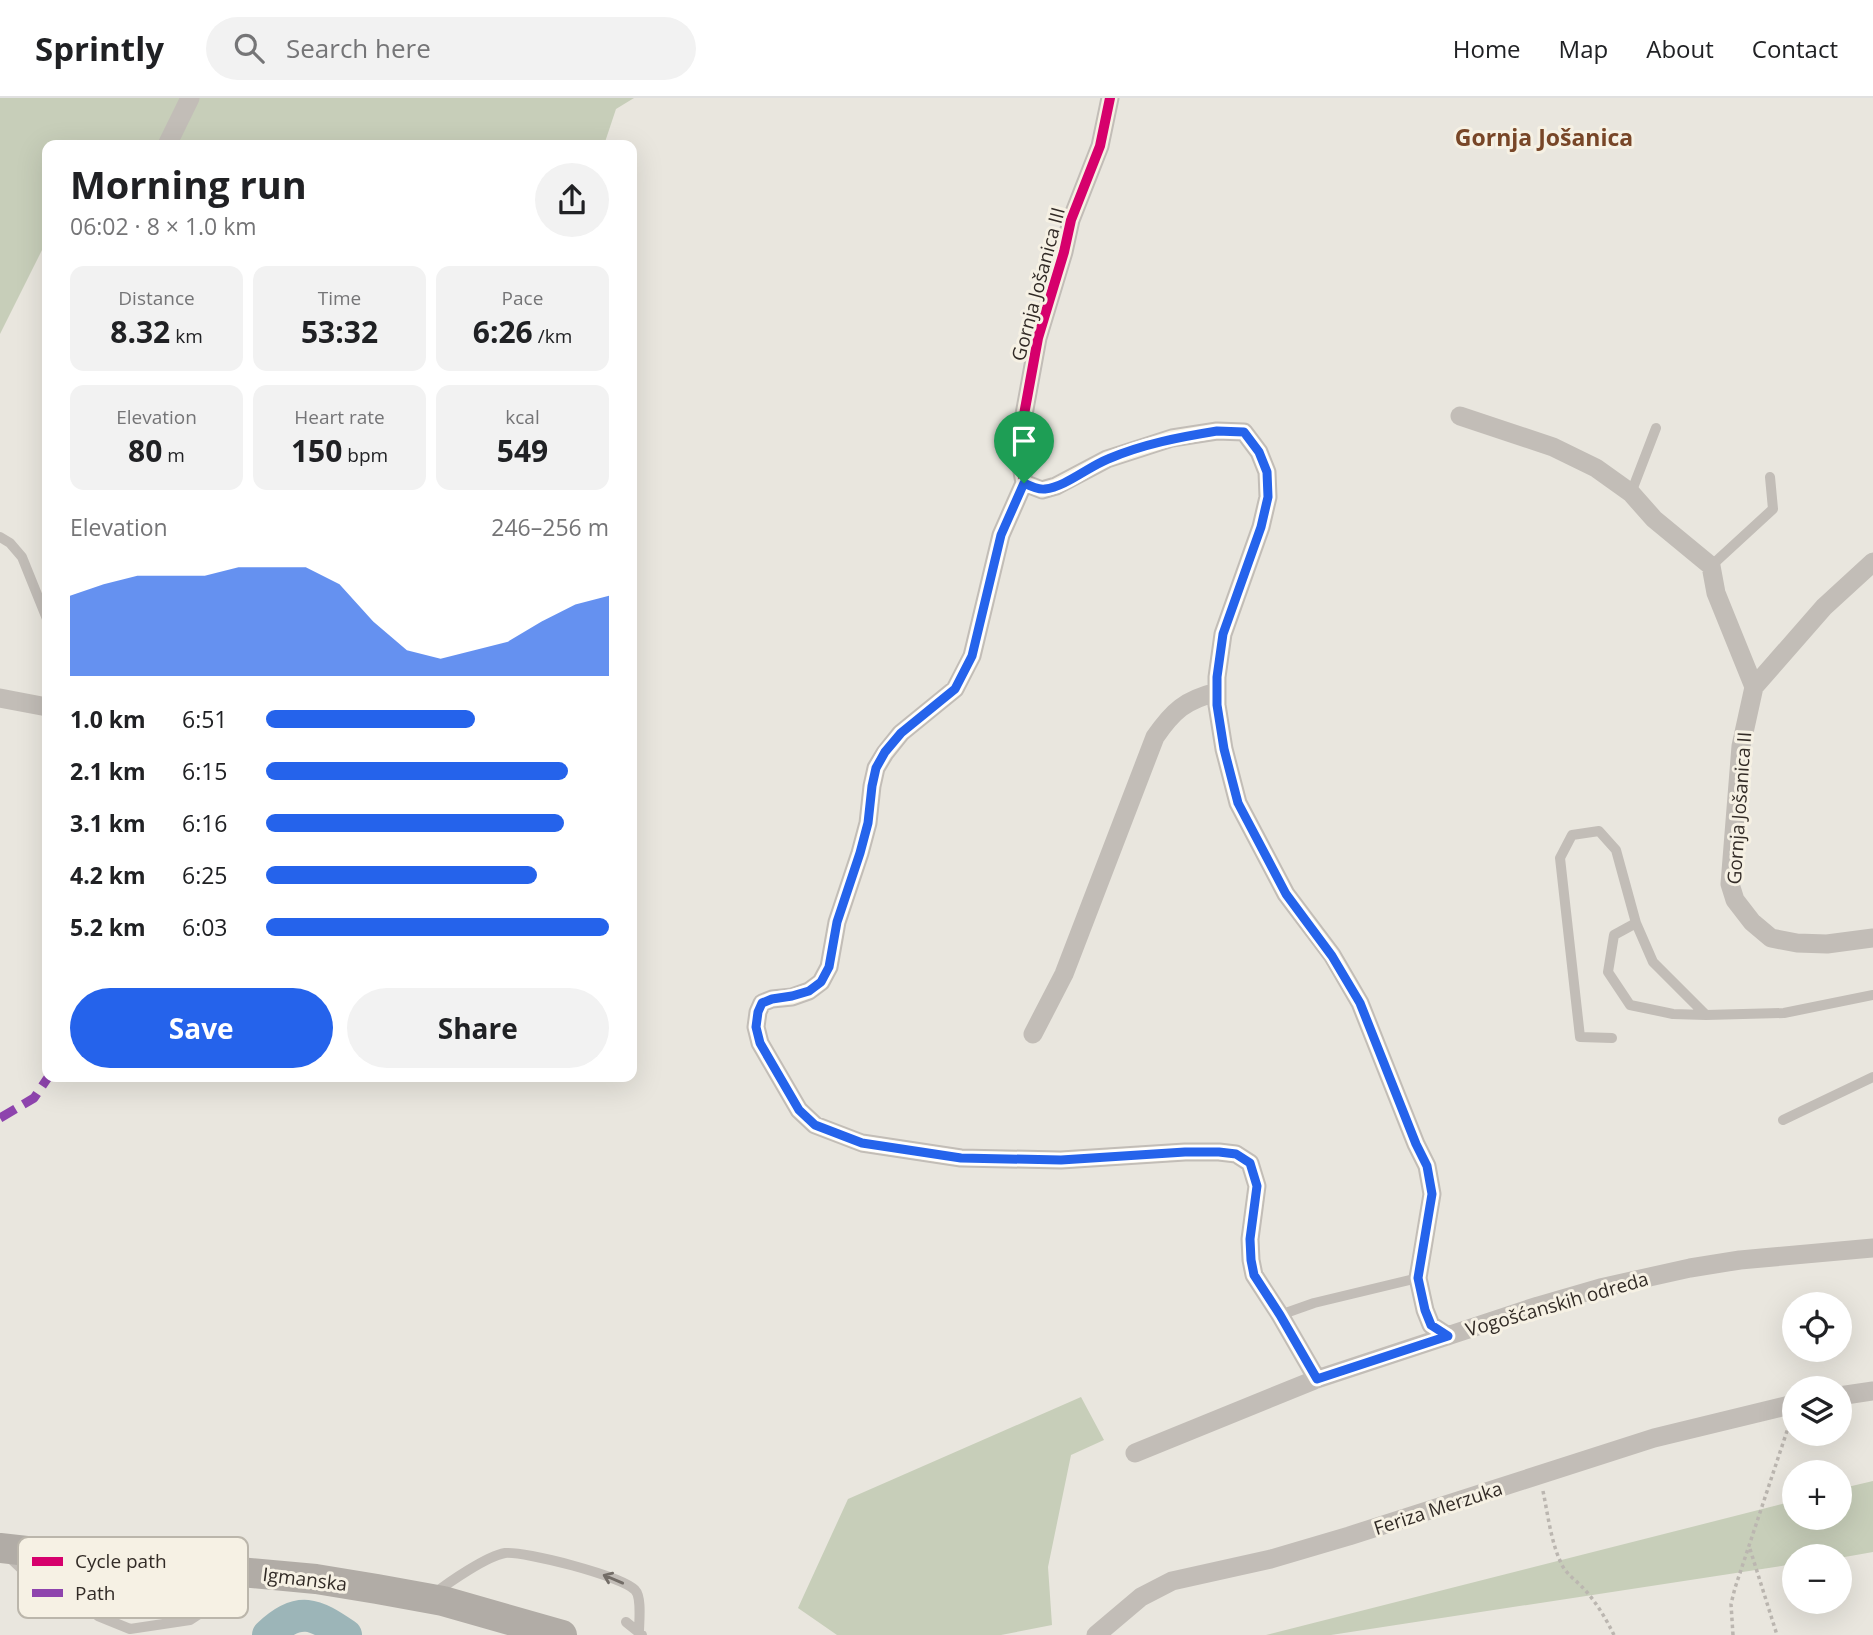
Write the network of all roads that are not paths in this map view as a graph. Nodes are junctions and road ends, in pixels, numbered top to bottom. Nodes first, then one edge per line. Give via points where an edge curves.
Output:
1 (190, 98) edge
2 (1110, 98) edge
3 (169, 140) edge
4 (1460, 416) dead end
5 (1656, 428) dead end
6 (1770, 477) dead end
7 (1024, 483) junction
8 (1631, 493) junction
9 (0, 537) edge
10 (1873, 562) edge
11 (1711, 566) junction
12 (42, 607) edge
13 (1754, 687) junction
14 (1217, 692) junction
15 (0, 698) edge
16 (42, 705) edge
17 (1636, 923) junction
18 (1873, 938) edge
19 (1873, 995) edge
20 (1706, 1015) junction
21 (1033, 1034) dead end
22 (1612, 1038) dead end
23 (1873, 1077) edge
24 (1783, 1120) dead end
25 (1873, 1248) edge
26 (1418, 1278) junction
27 (1280, 1315) junction
28 (1448, 1336) junction
29 (1317, 1379) junction
30 (1873, 1391) edge
31 (1852, 1394) edge
32 (1782, 1415) edge
33 (1135, 1453) dead end
34 (0, 1548) edge
35 (18, 1552) edge
36 (249, 1572) edge
37 (428, 1598) junction
38 (103, 1618) edge
39 (193, 1618) edge
40 (626, 1622) dead end
41 (548, 1628) edge
42 (641, 1634) edge
43 (1096, 1635) edge

1 - 3 street
2 - 7 street, Gornja Jošanica III via 1100,146 1070,220 1038,338 1023,420
4 - 8 street via 1553,447 1596,468
5 - 8 lane
6 - 11 lane via 1773,509
7 - 14 street via 1042,490 1107,459 1172,438 1244,432 1267,472 1268,497 1223,634
7 - 27 street, Gornja Jošanica III via 1001,535 972,656 955,689 901,733 876,768 868,823 837,922 829,967 809,991 762,1003 756,1027 760,1043 799,1110 815,1125 862,1143 961,1158 1236,1154 1250,1163 1257,1186 1250,1239 1254,1275
8 - 11 street via 1654,519
9 - 12 lane via 22,557
10 - 13 street, Gornja Jošanica II via 1824,607
11 - 13 street via 1716,593
13 - 18 street, Gornja Jošanica II via 1741,746 1730,884 1735,900 1771,938 1827,944
14 - 21 street via 1185,703 1155,737 1064,975
14 - 26 street via 1224,749 1238,803 1286,894 1360,1003 1427,1166 1432,1194
15 - 16 street
17 - 20 lane via 1653,962
17 - 20 lane via 1614,935 1608,972 1630,1005
17 - 22 lane via 1616,850 1599,831 1572,835 1560,858 1580,1037
19 - 20 lane via 1784,1013
23 - 24 lane
25 - 28 street, Vogošćanskih odreda via 1690,1268 1600,1288
26 - 27 lane
26 - 28 street via 1431,1325
27 - 29 street, Gornja Jošanica III
28 - 29 street, Vogošćanskih odreda
29 - 33 street, Vogošćanskih odreda
30 - 31 street
32 - 43 street, Feriza Merzuka via 1654,1438 1349,1536 1172,1581 1141,1597
34 - 35 main road, Igmanska
36 - 37 main road, Igmanska
37 - 41 main road, Igmanska
42 -> 37 lane via 634,1588 527,1554 504,1553
38 - 39 lane via 130,1629
40 - 42 lane

